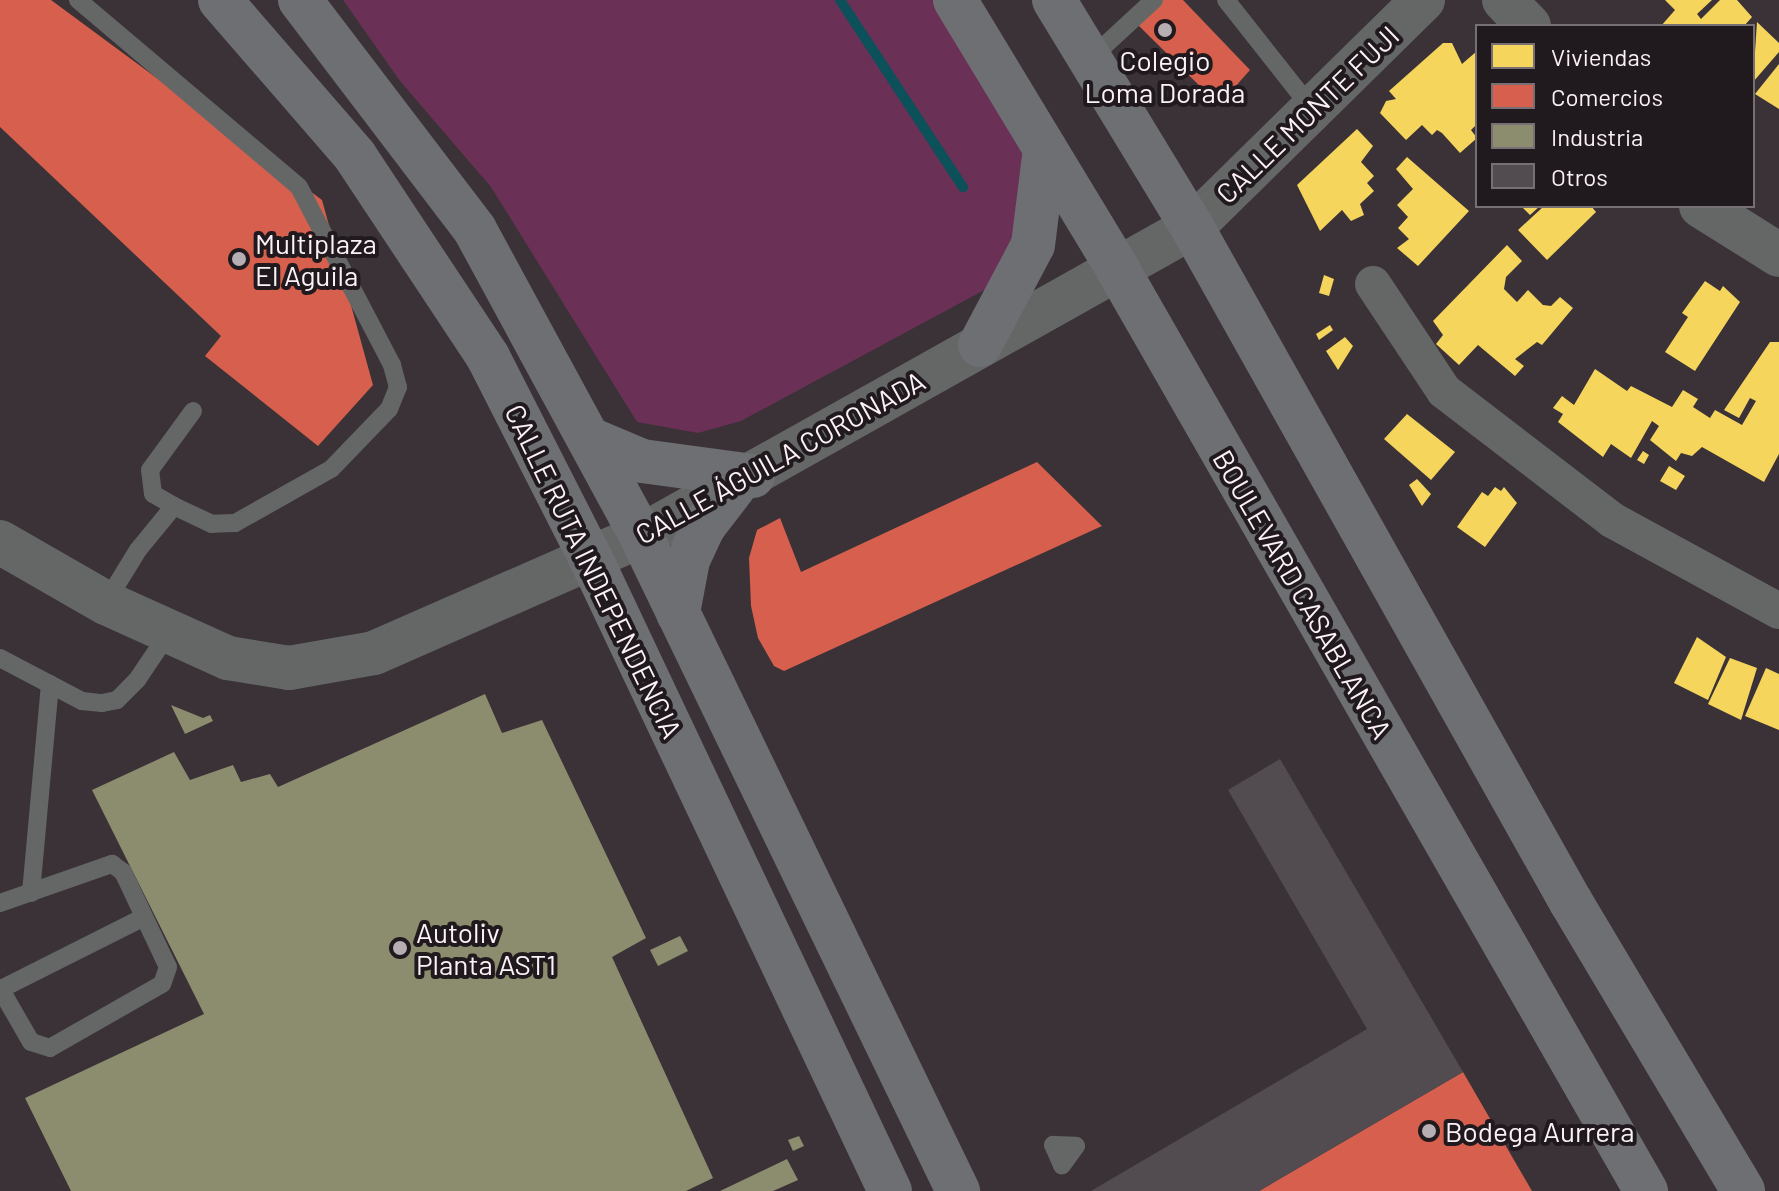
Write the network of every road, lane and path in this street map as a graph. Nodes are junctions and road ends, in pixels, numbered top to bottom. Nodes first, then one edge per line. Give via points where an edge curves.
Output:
1 (78, 0) edge
2 (220, 0) edge
3 (300, 0) edge
4 (955, 0) edge
5 (1054, 0) edge
6 (1154, 0) edge
7 (1226, 0) edge
8 (1423, 0) edge
9 (1504, 0) edge
10 (1527, 24) edge
11 (1090, 59) junction
12 (1312, 109) junction
13 (1045, 149) junction
14 (1704, 208) edge
15 (1192, 227) junction
16 (1779, 255) edge
17 (1117, 268) junction
18 (1373, 284) dead end
19 (980, 345) junction
20 (193, 411) dead end
21 (590, 439) junction
22 (743, 482) junction
23 (174, 506) junction
24 (641, 536) junction
25 (0, 542) edge
26 (591, 559) junction
27 (106, 603) junction
28 (1779, 611) edge
29 (678, 613) junction
30 (170, 631) junction
31 (0, 658) edge
32 (50, 684) junction
33 (31, 893) junction
34 (0, 903) edge
35 (144, 917) junction
36 (0, 988) edge
37 (1053, 1145) dead end
38 (1062, 1165) dead end
39 (890, 1191) edge
40 (958, 1191) edge
41 (1646, 1191) edge
42 (1743, 1191) edge

1 - 23 lane via 299,187 392,365 398,387 389,409 331,469 235,523 212,524
2 - 26 main road, CALLE RUTA INDEPENDENCIA via 302,90 424,254 488,357
3 - 21 main road, CALLE RUTA INDEPENDENCIA via 475,230
4 - 13 main road, BOULEVARD CASABLANCA
5 - 11 main road
6 - 11 lane
7 - 12 lane
8 - 12 street, CALLE MONTE FUJI
9 - 10 street
11 - 15 main road
12 - 15 street, CALLE MONTE FUJI
13 - 17 main road, BOULEVARD CASABLANCA
13 - 19 main road via 1033,245
14 - 16 street
15 - 17 street, CALLE ÁGUILA CORONADA
15 - 42 main road via 1571,902
17 - 19 street, CALLE ÁGUILA CORONADA
17 - 41 main road, BOULEVARD CASABLANCA
18 - 28 street via 1444,391 1612,520
19 - 22 street, CALLE ÁGUILA CORONADA
20 - 23 lane via 150,470 153,494
21 - 22 main road via 642,461
21 - 24 main road, CALLE RUTA INDEPENDENCIA
22 - 24 street, CALLE ÁGUILA CORONADA
22 - 29 main road via 704,526 688,560
23 - 27 lane via 138,550
24 - 26 street, CALLE ÁGUILA CORONADA
24 - 29 main road, CALLE RUTA INDEPENDENCIA
25 - 27 street, CALLE ÁGUILA CORONADA
26 - 30 street, CALLE ÁGUILA CORONADA via 360,656 289,668 228,658
26 - 39 main road, CALLE RUTA INDEPENDENCIA
27 - 30 street, CALLE ÁGUILA CORONADA
29 - 40 main road, CALLE RUTA INDEPENDENCIA
30 - 32 lane via 117,700 82,701
31 - 32 lane
32 - 33 lane
33 - 34 lane
33 - 35 lane via 112,864 123,872
35 - 36 lane
35 - 36 lane via 168,967 165,980 50,1048 31,1042
37 - 38 lane

